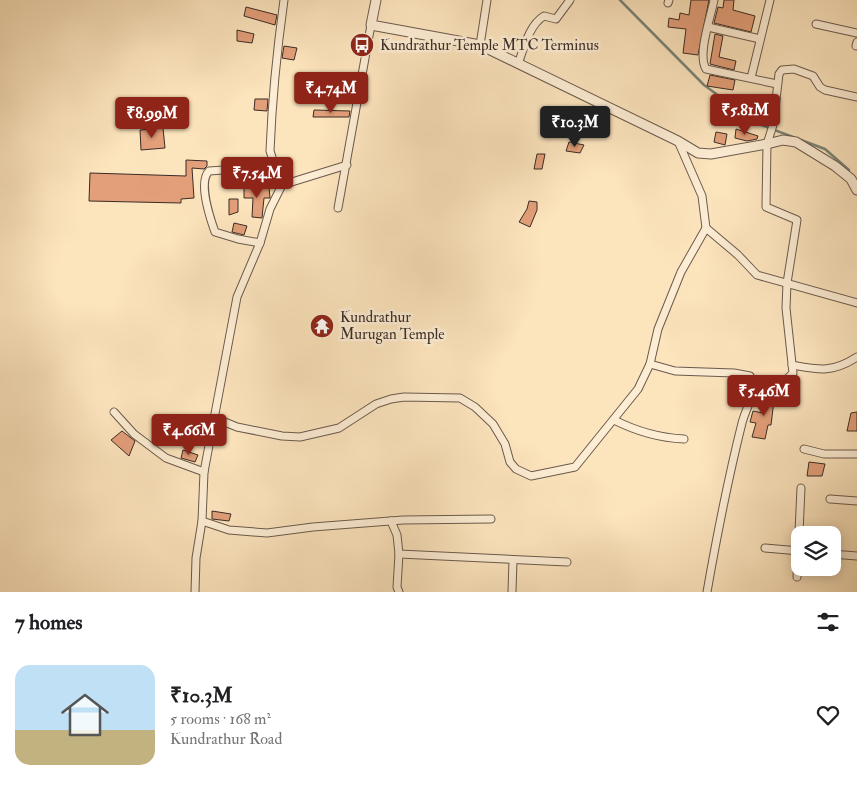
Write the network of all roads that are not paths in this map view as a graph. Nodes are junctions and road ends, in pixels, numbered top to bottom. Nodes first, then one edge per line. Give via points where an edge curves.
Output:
1 (284, 0) edge
2 (376, 0) edge
3 (487, 0) edge
4 (570, 0) edge
5 (714, 0) edge
6 (770, 0) edge
7 (816, 24) dead end
8 (371, 25) junction
9 (708, 27) junction
10 (857, 33) edge
11 (760, 39) junction
12 (480, 44) junction
13 (518, 64) junction
14 (751, 78) junction
15 (778, 84) junction
16 (857, 97) edge
17 (769, 140) junction
18 (678, 141) junction
19 (347, 165) junction
20 (270, 167) junction
21 (854, 180) edge
22 (282, 185) junction
23 (857, 190) edge
24 (338, 208) dead end
25 (706, 228) junction
26 (260, 243) junction
27 (787, 283) junction
28 (857, 302) edge
29 (857, 357) edge
30 (650, 364) junction
31 (792, 365) junction
32 (754, 388) junction
33 (114, 412) dead end
34 (215, 418) junction
35 (614, 420) junction
36 (684, 439) dead end
37 (804, 449) dead end
38 (857, 454) edge
39 (204, 472) junction
40 (801, 488) dead end
41 (830, 499) dead end
42 (857, 501) edge
43 (491, 519) dead end
44 (202, 521) junction
45 (391, 521) junction
46 (800, 526) edge
47 (765, 548) dead end
48 (791, 550) edge
49 (399, 554) junction
50 (841, 555) edge
51 (857, 556) edge
52 (513, 560) junction
53 (566, 562) dead end
54 (512, 591) dead end
55 (195, 592) edge
56 (399, 592) edge
57 (707, 592) edge

1 - 20 street via 272,104
2 - 8 street
3 - 12 street
4 - 13 street via 556,19 544,16 539,20
5 - 9 street
6 - 11 street
7 - 10 street
8 - 12 street
8 - 19 street
9 - 11 street
9 - 14 street via 704,66
11 - 14 street
12 - 13 street
13 - 18 street
14 - 15 street
15 - 16 street via 781,71 794,69 813,76 825,90
15 - 17 street
17 - 18 street via 729,152 698,154
17 - 21 street via 796,142
17 - 27 street via 766,207 797,220
18 - 25 street via 702,196
19 - 22 street
19 - 24 street
20 - 22 street
20 - 26 street via 209,171 205,178 207,203 215,232
21 - 23 street
22 - 26 street via 270,209
25 - 27 street via 757,275
25 - 30 street via 681,272 658,329
26 - 34 street via 237,297
27 - 28 street
27 - 31 street via 786,308
29 - 31 street via 833,369
30 - 32 street via 675,371 750,376
30 - 35 street via 638,389
31 - 32 street via 793,374 783,383
32 - 57 street via 724,492
33 - 39 street via 134,434 166,458
34 - 35 street via 237,428 300,437 339,428 376,404 391,399 460,398 493,424 505,444 510,462 531,476 575,467
34 - 39 street
35 - 36 street via 629,428
37 - 38 street via 824,454
39 - 44 street
40 - 46 street
41 - 42 street
43 - 45 street
44 - 45 street via 229,530 267,533
44 - 55 street
45 - 49 street
47 - 48 street
49 - 52 street
49 - 56 street
50 - 51 street
52 - 53 street
52 - 54 street

